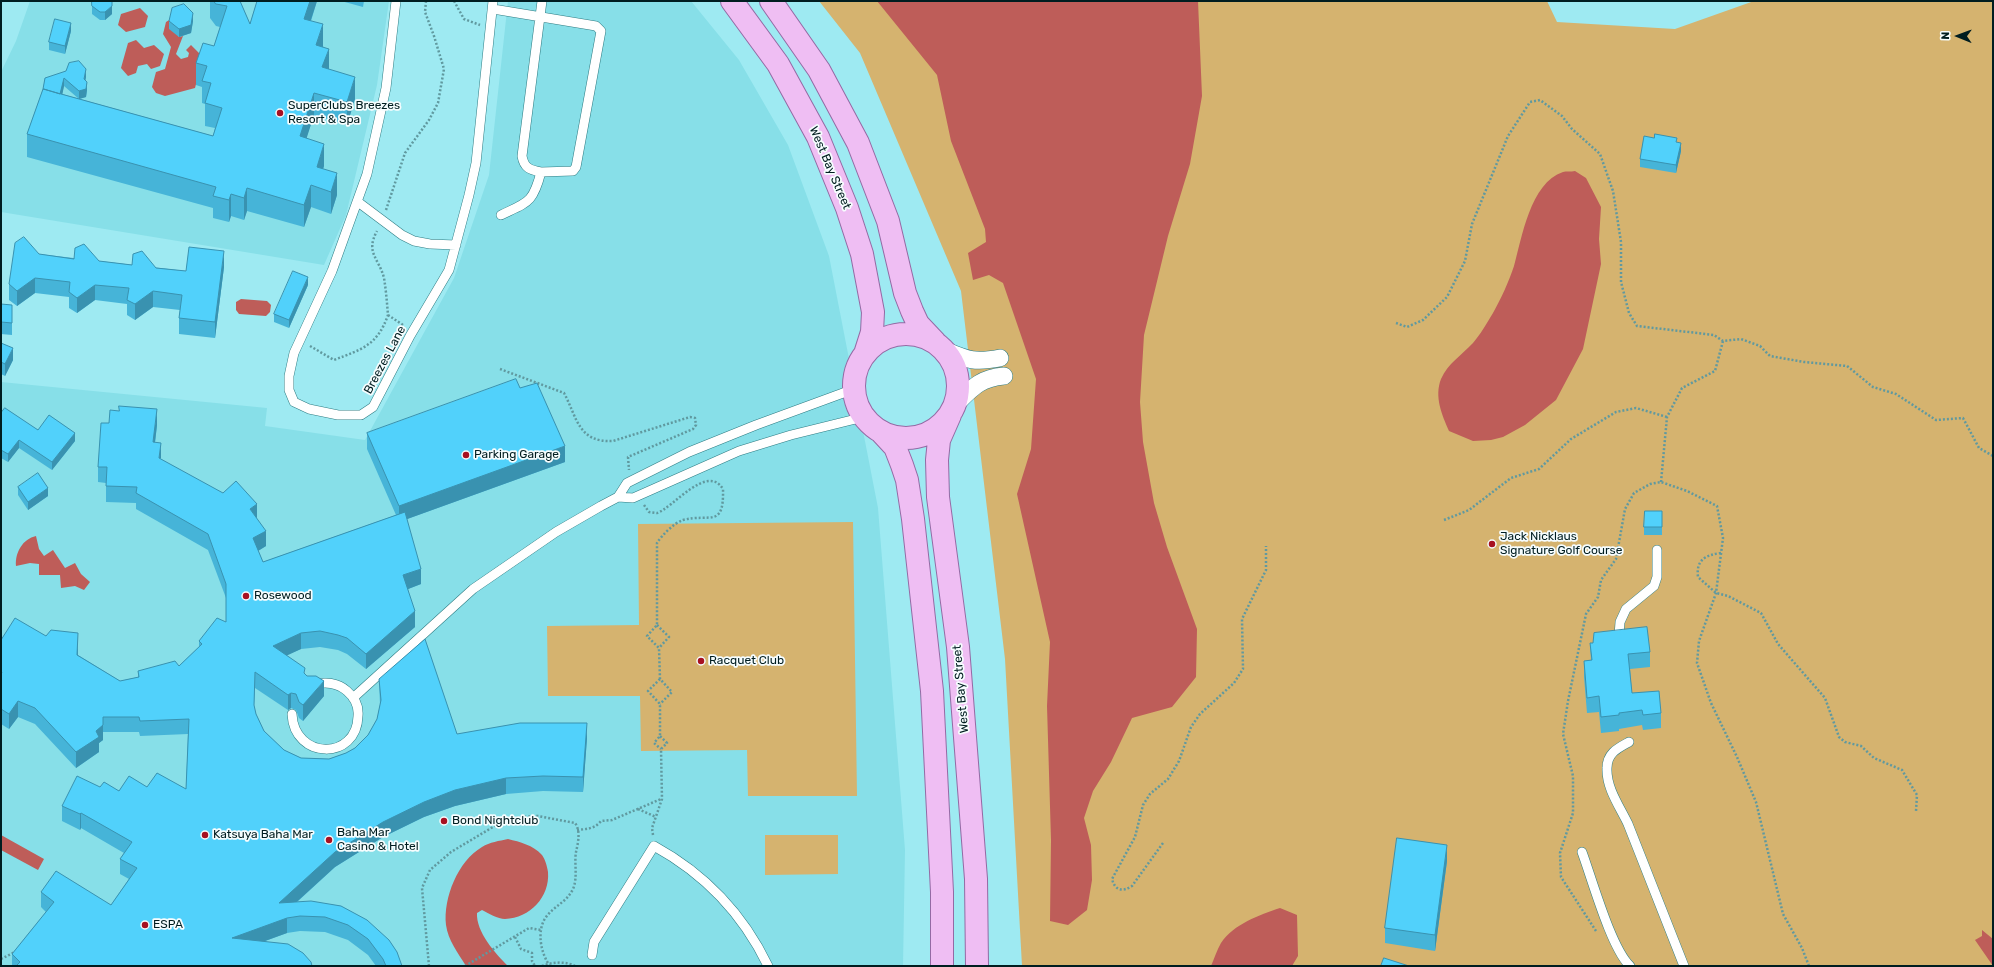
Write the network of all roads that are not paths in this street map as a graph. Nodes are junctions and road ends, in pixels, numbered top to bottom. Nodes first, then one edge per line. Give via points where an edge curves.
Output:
1 (396, 1) edge
2 (542, 1) edge
3 (732, 1) edge
4 (771, 1) edge
5 (493, 5) edge
6 (540, 17) junction
7 (541, 172) junction
8 (358, 202) junction
9 (501, 215) dead end
10 (456, 244) junction
11 (940, 346) junction
12 (865, 354) junction
13 (1000, 358) dead end
14 (1004, 376) dead end
15 (854, 389) junction
16 (952, 410) junction
17 (864, 417) junction
18 (882, 433) junction
19 (618, 498) junction
20 (1657, 550) dead end
21 (1618, 636) edge
22 (310, 686) edge
23 (353, 698) junction
24 (292, 714) dead end
25 (1629, 742) dead end
26 (1582, 852) dead end
27 (592, 955) dead end
28 (768, 966) edge
29 (942, 966) edge
30 (977, 966) edge
31 (1630, 966) edge
32 (1684, 966) edge

1 - 8 lane, Breezes Lane via 386,88 367,174
2 - 6 lane
3 - 12 main road, West Bay Street via 782,70 818,136 847,208 862,254 873,312 872,332
4 - 11 main road via 819,70 858,143 888,221 905,293 912,311 918,324
5 - 6 lane
5 - 10 lane, Breezes Lane via 476,163 470,196
6 - 7 lane via 522,156 523,163 528,169
6 - 7 lane via 596,26 601,31 576,167 573,172
7 - 9 lane via 537,188 528,202
8 - 10 lane via 414,241
8 - 10 lane, Breezes Lane via 332,271 294,353 289,390 294,402 309,410 357,416 368,412 377,403 413,332 449,270
11 - 12 main road via 914,334 900,334 878,342
11 - 13 street via 968,360
11 - 16 main road via 956,370 958,394
12 - 15 main road via 856,371
14 - 16 street via 983,380
15 - 17 main road via 857,404
15 - 19 lane via 711,442 632,480 626,484
16 - 18 main road via 938,428 919,437 898,438
16 - 30 main road, West Bay Street via 939,440 938,497 958,647 976,879
17 - 18 main road
17 - 19 lane via 739,451 633,498
18 - 29 main road via 895,447 902,464 912,511 932,691 942,892
19 - 23 lane via 556,532 473,589
20 - 21 lane via 1657,577 1654,586 1626,609 1620,622
22 - 23 lane via 331,683 341,687
23 - 24 lane via 358,712 356,728 348,741 334,748 318,748 304,742 295,729
25 - 32 lane via 1609,756 1608,778
26 - 31 lane via 1608,926 1624,961
27 - 28 lane via 594,942 654,846 702,878 724,899 746,927

